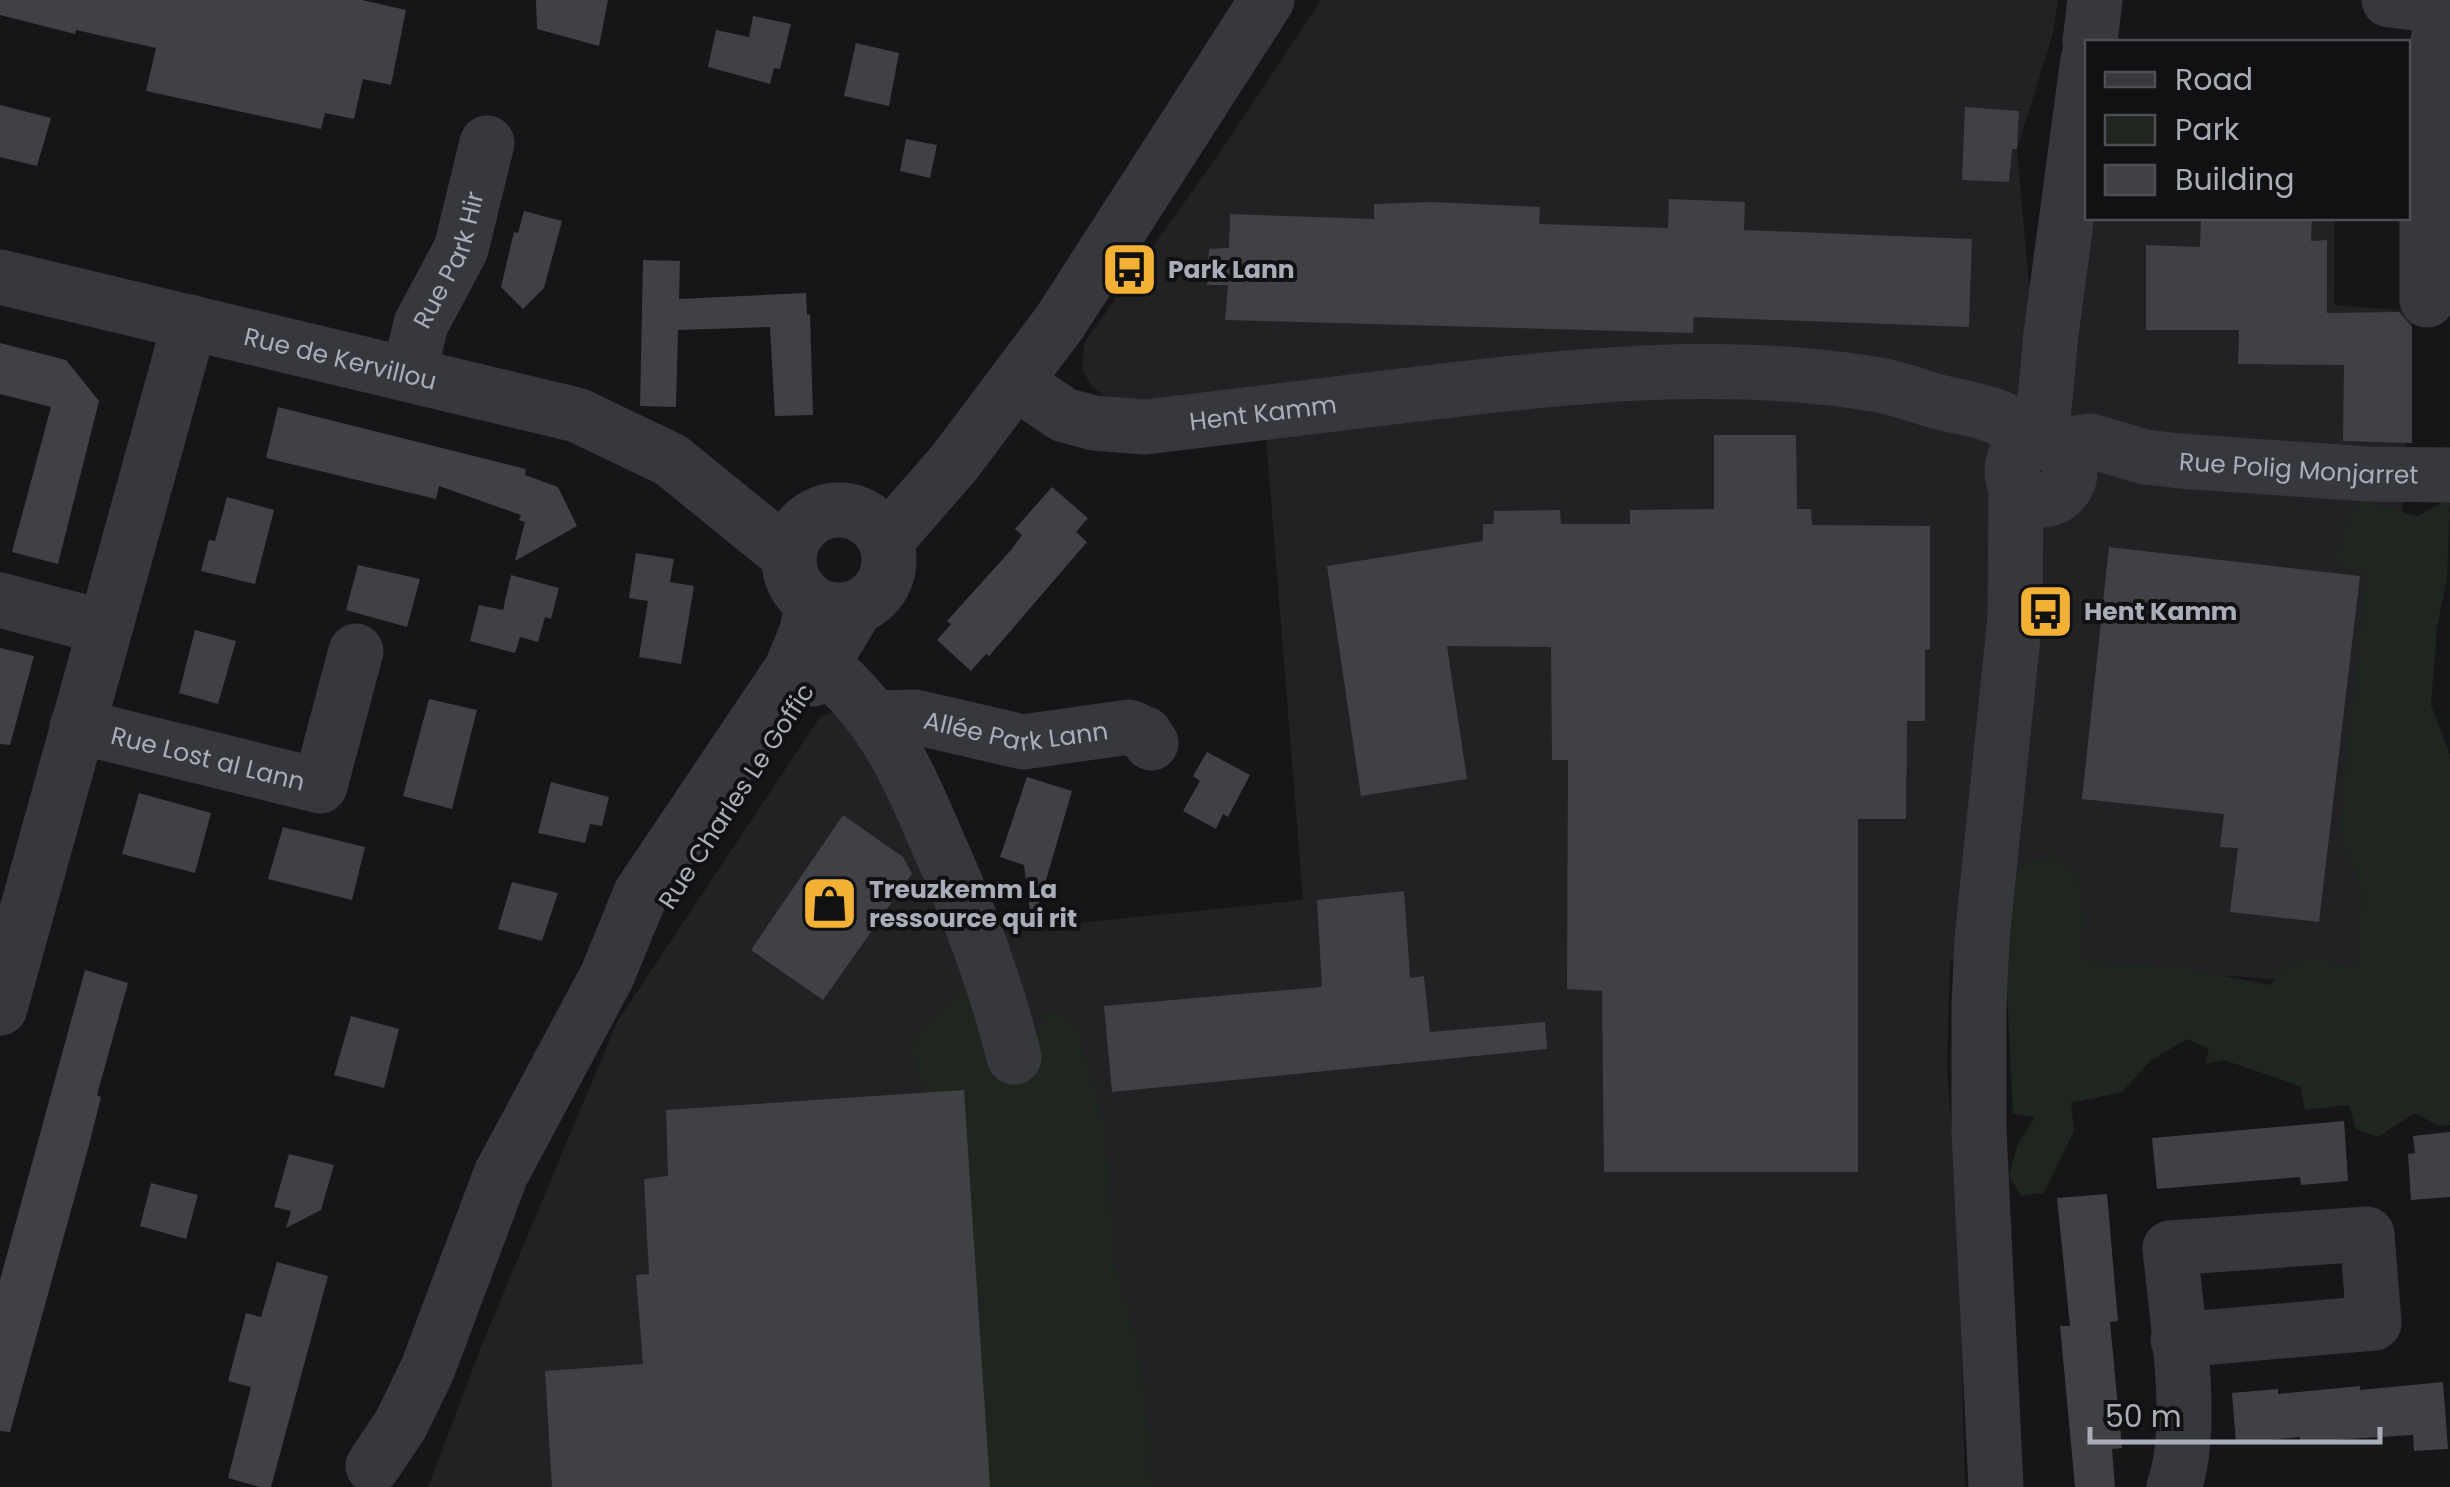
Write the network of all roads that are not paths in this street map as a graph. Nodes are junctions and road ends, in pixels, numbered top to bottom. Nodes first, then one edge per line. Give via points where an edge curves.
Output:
1 (1267, 0) edge
2 (2095, 0) edge
3 (2424, 2) edge
4 (2090, 40) edge
5 (2085, 81) edge
6 (487, 143) dead end
7 (0, 277) edge
8 (2427, 300) dead end
9 (190, 322) junction
10 (408, 374) junction
11 (999, 403) junction
12 (2040, 468) junction
13 (2450, 475) edge
14 (835, 556) junction
15 (0, 600) edge
16 (103, 627) junction
17 (356, 652) dead end
18 (822, 664) junction
19 (876, 718) junction
20 (77, 726) junction
21 (1150, 743) dead end
22 (607, 976) junction
23 (0, 1008) edge
24 (1014, 1057) dead end
25 (2178, 1340) dead end
26 (370, 1476) edge
27 (1996, 1487) edge
28 (2174, 1487) edge

1 - 11 street, Rue Charles Le Goffic via 1092,274
2 - 4 street
3 - 8 street
5 - 12 street
6 - 10 street, Rue Park Hir via 461,249 421,324
7 - 9 street, Rue de Kervillou
9 - 10 street, Rue de Kervillou
9 - 16 street, Rue Lost al Lann
10 - 14 street, Rue de Kervillou via 577,415 671,460
11 - 12 street, Hent Kamm via 1145,428 1646,372 1822,378 1872,383 2001,416
11 - 14 street, Rue Charles Le Goffic via 889,482
12 - 13 street, Rue Polig Monjarret via 2092,441 2145,457
12 - 27 street via 2014,617 1978,1006
14 - 18 street, Rue Charles Le Goffic
14 - 22 street, Rue Charles Le Goffic via 791,670 641,893
15 - 16 street
16 - 20 street, Rue Lost al Lann
17 - 20 street, Rue Lost al Lann via 320,786
18 - 19 street, Allée Park Lann
18 - 22 street, Rue Charles Le Goffic via 650,927
19 - 21 street, Allée Park Lann via 915,718 1023,742 1129,727
19 - 24 street, Allée Park Lann via 971,918
20 - 23 street, Rue Lost al Lann
22 - 26 street, Rue Charles Le Goffic via 501,1174 428,1368
25 - 28 street via 2182,1456

